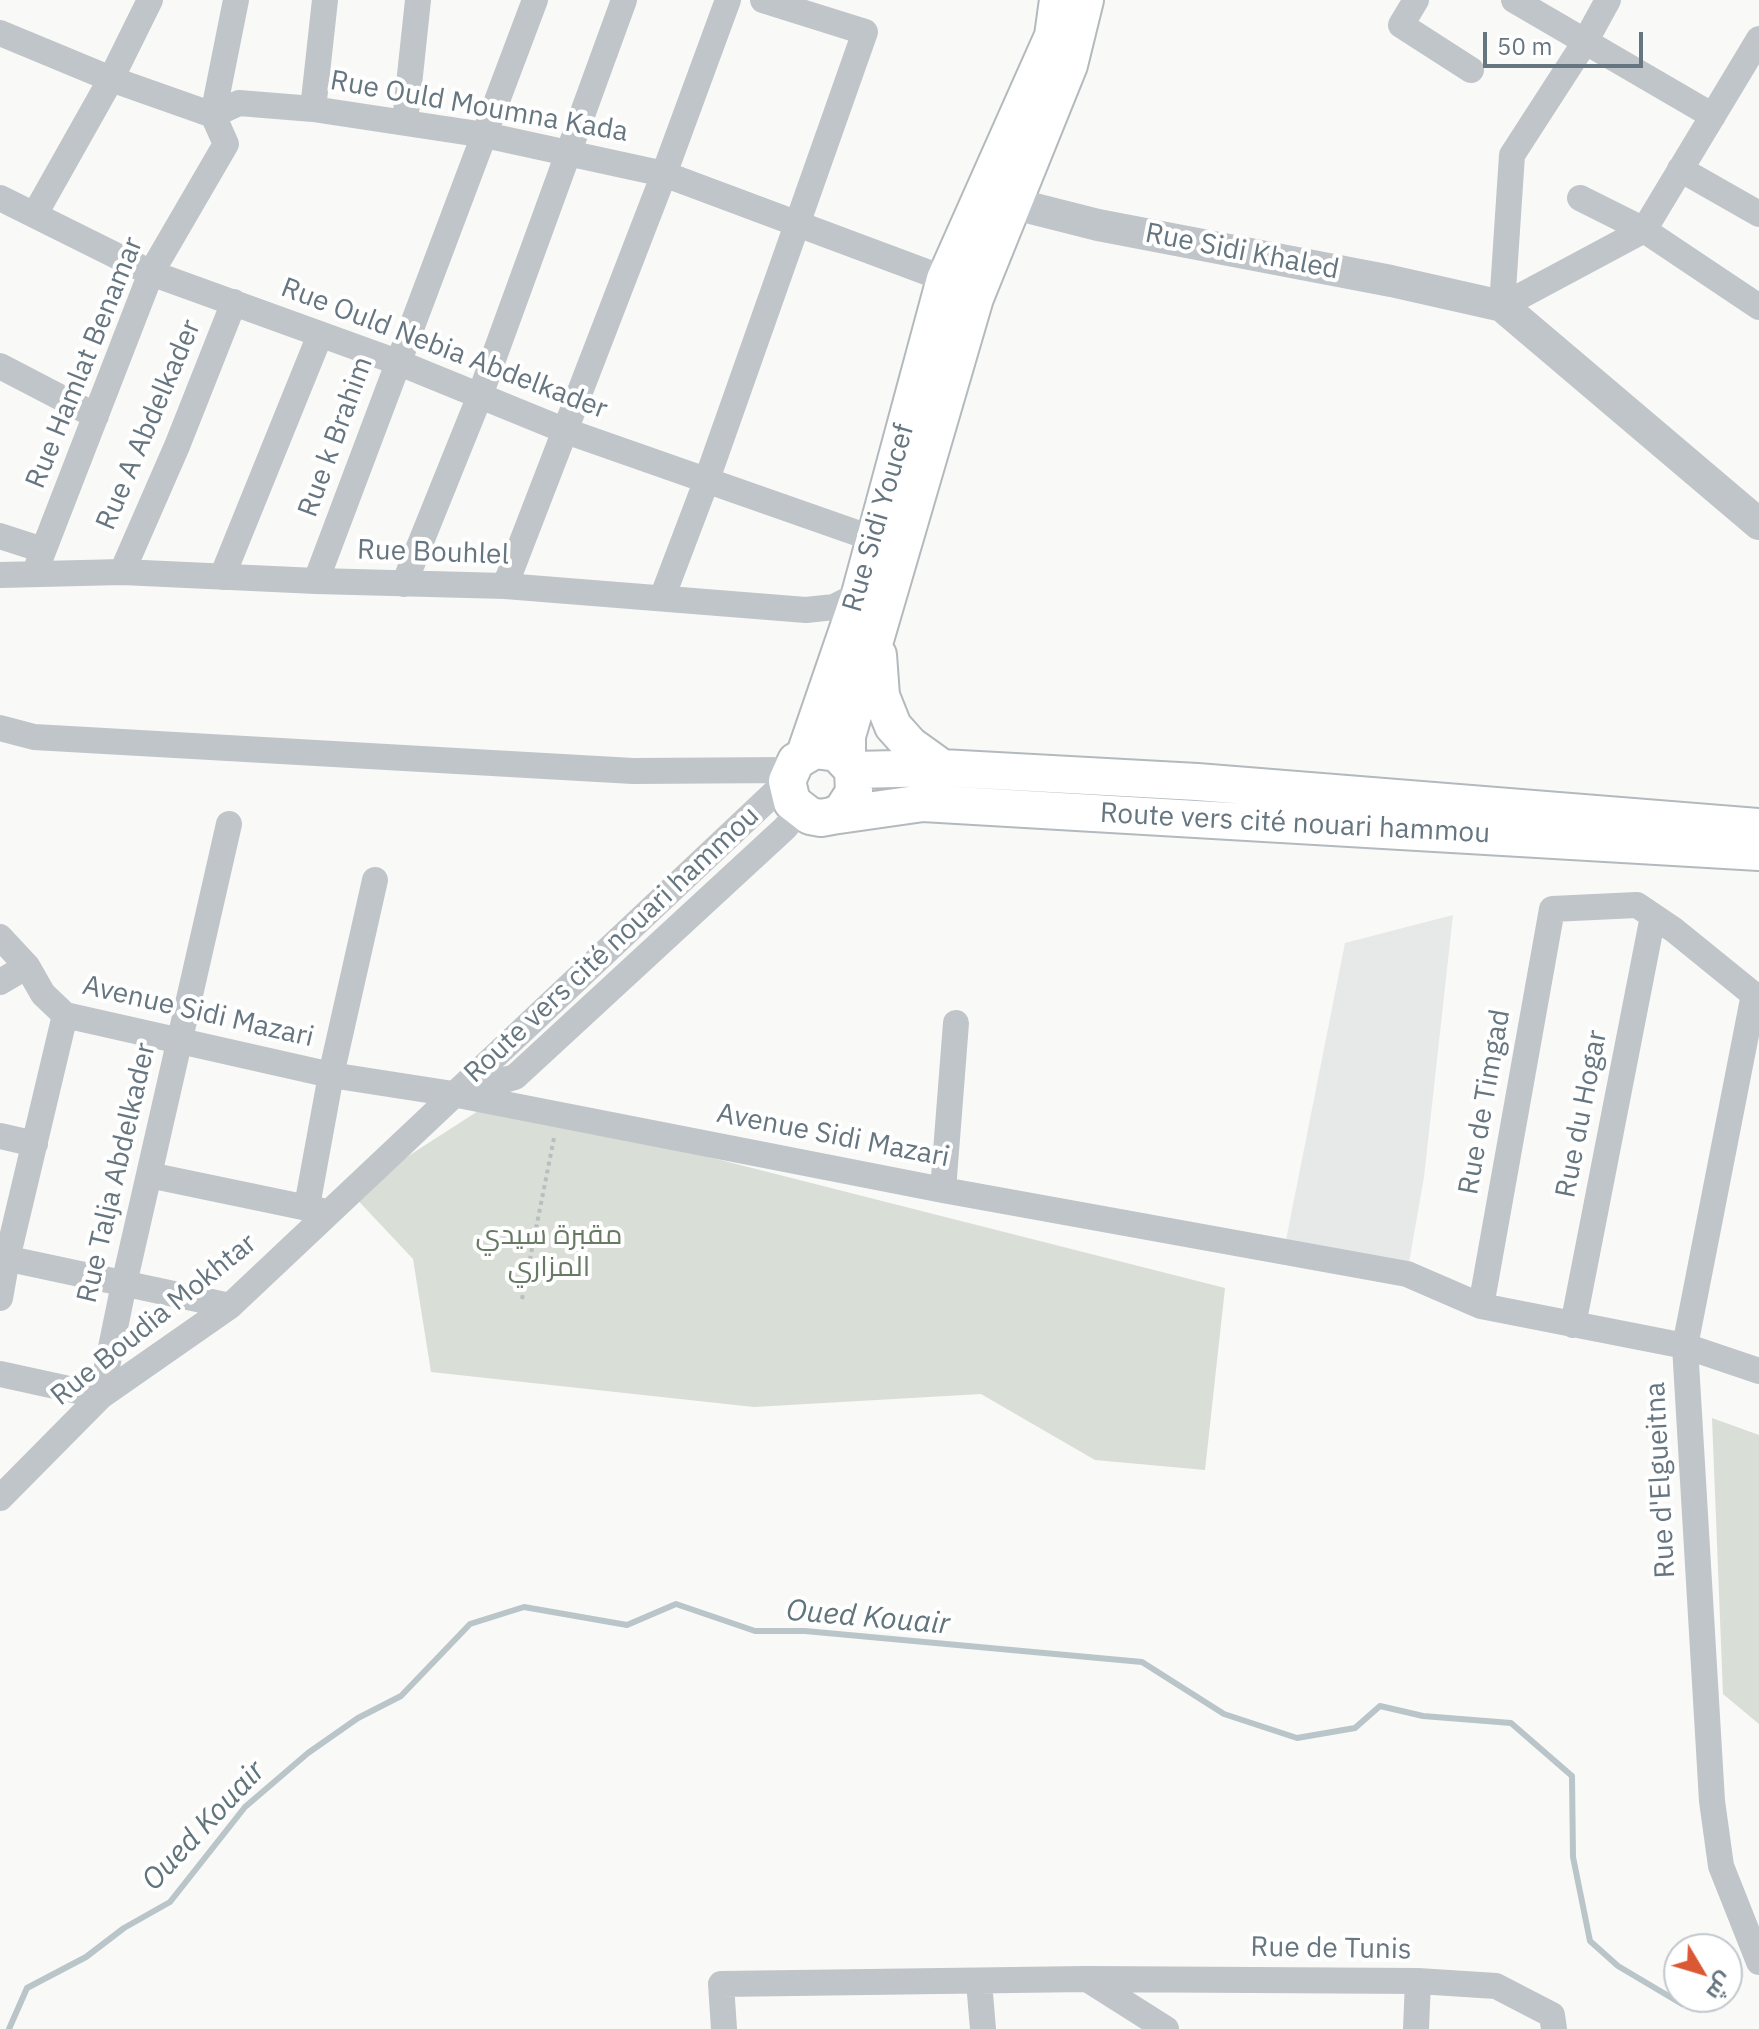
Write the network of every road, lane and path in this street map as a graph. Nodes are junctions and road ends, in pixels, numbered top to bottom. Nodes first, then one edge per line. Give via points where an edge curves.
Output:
1 (150, 0) edge
2 (236, 0) edge
3 (325, 0) edge
4 (418, 0) edge
5 (535, 0) edge
6 (624, 0) edge
7 (728, 0) edge
8 (763, 0) edge
9 (1058, 0) edge
10 (1085, 0) edge
11 (1416, 0) edge
12 (1514, 0) edge
13 (1608, 0) edge
14 (0, 33) edge
15 (1759, 39) edge
16 (1585, 42) junction
17 (1471, 70) dead end
18 (111, 79) junction
19 (313, 109) junction
20 (213, 115) junction
21 (1713, 116) junction
22 (405, 122) junction
23 (485, 135) junction
24 (569, 155) junction
25 (1680, 169) junction
26 (664, 174) junction
27 (0, 198) edge
28 (1000, 198) junction
29 (1580, 198) dead end
30 (35, 214) junction
31 (1759, 214) edge
32 (798, 223) junction
33 (1644, 230) junction
34 (151, 273) junction
35 (945, 279) junction
36 (234, 302) junction
37 (1502, 306) junction
38 (1759, 307) edge
39 (320, 335) junction
40 (397, 362) junction
41 (0, 366) edge
42 (479, 398) junction
43 (96, 416) junction
44 (566, 431) junction
45 (706, 482) junction
46 (1759, 524) edge
47 (0, 536) edge
48 (874, 539) junction
49 (39, 561) junction
50 (122, 572) junction
51 (0, 575) edge
52 (222, 577) junction
53 (316, 581) junction
54 (404, 584) junction
55 (505, 586) junction
56 (860, 594) junction
57 (662, 598) junction
58 (878, 632) junction
59 (0, 728) edge
60 (850, 765) junction
61 (942, 768) junction
62 (803, 786) junction
63 (229, 824) dead end
64 (1759, 827) edge
65 (1759, 852) edge
66 (375, 880) dead end
67 (1653, 916) junction
68 (0, 937) edge
69 (27, 966) junction
70 (0, 982) edge
71 (1756, 996) edge
72 (65, 1015) junction
73 (956, 1023) dead end
74 (180, 1043) junction
75 (331, 1075) junction
76 (453, 1094) junction
77 (557, 1116) junction
78 (0, 1136) edge
79 (35, 1144) junction
80 (149, 1175) junction
81 (943, 1190) junction
82 (318, 1210) junction
83 (3, 1258) edge
84 (124, 1284) junction
85 (0, 1298) edge
86 (522, 1299) dead end
87 (230, 1306) junction
88 (1481, 1306) junction
89 (1573, 1325) junction
90 (1685, 1346) junction
91 (1759, 1371) edge
92 (0, 1374) edge
93 (101, 1396) junction
94 (0, 1498) edge
95 (1759, 1962) edge
96 (1087, 1979) junction
97 (1418, 1981) junction
98 (979, 1982) junction
99 (1159, 2027) edge
100 (724, 2029) edge
101 (983, 2029) edge
102 (1416, 2029) edge
103 (1554, 2029) edge

1 - 18 street
2 - 20 street, Rue Hamlat Benamar
3 - 19 street
4 - 22 street
5 - 23 street, Rue k Brahim
6 - 24 street
7 - 26 street
8 - 32 street via 865,32
9 - 28 main road via 1053,36
10 - 28 main road via 1069,65
11 - 17 street via 1401,25
12 - 16 street
13 - 16 street
14 - 18 street
15 - 21 street
16 - 21 street
16 - 37 street via 1512,155
18 - 20 street
18 - 30 street
19 - 20 street, Rue Ould Moumna Kada via 239,103
19 - 22 street, Rue Ould Moumna Kada
20 - 34 street, Rue Hamlat Benamar via 226,144
21 - 25 street
22 - 23 street, Rue Ould Moumna Kada
23 - 24 street, Rue Ould Moumna Kada
23 - 40 street, Rue k Brahim
24 - 26 street, Rue Ould Moumna Kada
24 - 42 street
25 - 31 street
25 - 33 street
26 - 32 street, Rue Ould Moumna Kada
26 - 44 street
27 - 30 street, Rue Ould Nebia Abdelkader
28 - 35 main road, Rue Sidi Youcef
28 - 37 street, Rue Sidi Khaled via 1098,225
28 - 58 main road
29 - 33 street
30 - 34 street, Rue Ould Nebia Abdelkader
32 - 35 street, Rue Ould Moumna Kada
32 - 45 street
33 - 37 street
33 - 38 street
34 - 36 street, Rue Ould Nebia Abdelkader
34 - 43 street, Rue Hamlat Benamar
35 - 48 main road, Rue Sidi Youcef
36 - 39 street, Rue Ould Nebia Abdelkader
36 - 50 street, Rue A Abdelkader
37 - 46 street
39 - 40 street, Rue Ould Nebia Abdelkader
39 - 52 street
40 - 42 street, Rue Ould Nebia Abdelkader
40 - 53 street, Rue k Brahim
41 - 43 street
42 - 44 street, Rue Ould Nebia Abdelkader
42 - 54 street
43 - 49 street, Rue Hamlat Benamar
44 - 45 street, Rue Ould Nebia Abdelkader
44 - 55 street
45 - 48 street, Rue Ould Nebia Abdelkader
45 - 57 street
47 - 49 street
48 - 56 main road, Rue Sidi Youcef
49 - 50 street, Rue Bouhlel
49 - 51 street, Rue Bouhlel
50 - 52 street, Rue Bouhlel
52 - 53 street, Rue Bouhlel
53 - 54 street, Rue Bouhlel
54 - 55 street, Rue Bouhlel
55 - 57 street, Rue Bouhlel
56 - 57 street, Rue Bouhlel via 834,607 806,610
56 - 62 main road, Rue Sidi Youcef
58 - 60 main road via 847,736
58 - 61 main road via 881,696 893,726
59 - 62 street via 34,737
60 - 61 main road, Route vers cité nouari hammou
60 - 62 main road, Route vers cité nouari hammou via 827,750
60 - 62 main road via 854,792 849,803
61 - 64 main road, Route vers cité nouari hammou via 1197,782
62 - 65 main road, Route vers cité nouari hammou via 923,803
62 - 76 street, Route vers cité nouari hammou
63 - 74 street, Rue Talja Abdelkader
66 - 75 street
67 - 71 street
67 - 88 street, Rue de Timgad via 1637,905 1552,909
67 - 89 street, Rue du Hogar
68 - 69 street, Avenue Sidi Mazari
69 - 70 street
69 - 72 street, Avenue Sidi Mazari via 43,994
71 - 90 street, Rue d'Elgueitna
72 - 74 street, Avenue Sidi Mazari
72 - 79 street
73 - 81 street
74 - 75 street, Avenue Sidi Mazari
74 - 80 street, Rue Talja Abdelkader
75 - 76 street, Avenue Sidi Mazari
75 - 82 street
76 - 77 street, Avenue Sidi Mazari
76 - 82 street, Rue Boudia Mokhtar
77 - 81 street, Avenue Sidi Mazari
77 - 86 path
78 - 79 street
79 - 83 street
80 - 82 street
80 - 84 street, Rue Talja Abdelkader
81 - 88 street, Avenue Sidi Mazari via 1407,1274
82 - 87 street, Rue Boudia Mokhtar
83 - 84 street
83 - 85 street
84 - 87 street
84 - 93 street, Rue Talja Abdelkader
87 - 93 street, Rue Boudia Mokhtar
88 - 89 street, Avenue Sidi Mazari
89 - 90 street, Avenue Sidi Mazari
90 - 91 street, Avenue Sidi Mazari
90 - 95 street, Rue d'Elgueitna via 1712,1801 1721,1866
92 - 93 street
93 - 94 street, Rue Boudia Mokhtar
96 - 97 street, Rue de Tunis
96 - 98 street, Rue de Tunis
96 - 99 street
97 - 102 street
97 - 103 street, Rue de Tunis via 1496,1986 1552,2015
98 - 100 street, Rue de Tunis via 721,1984
98 - 101 street

